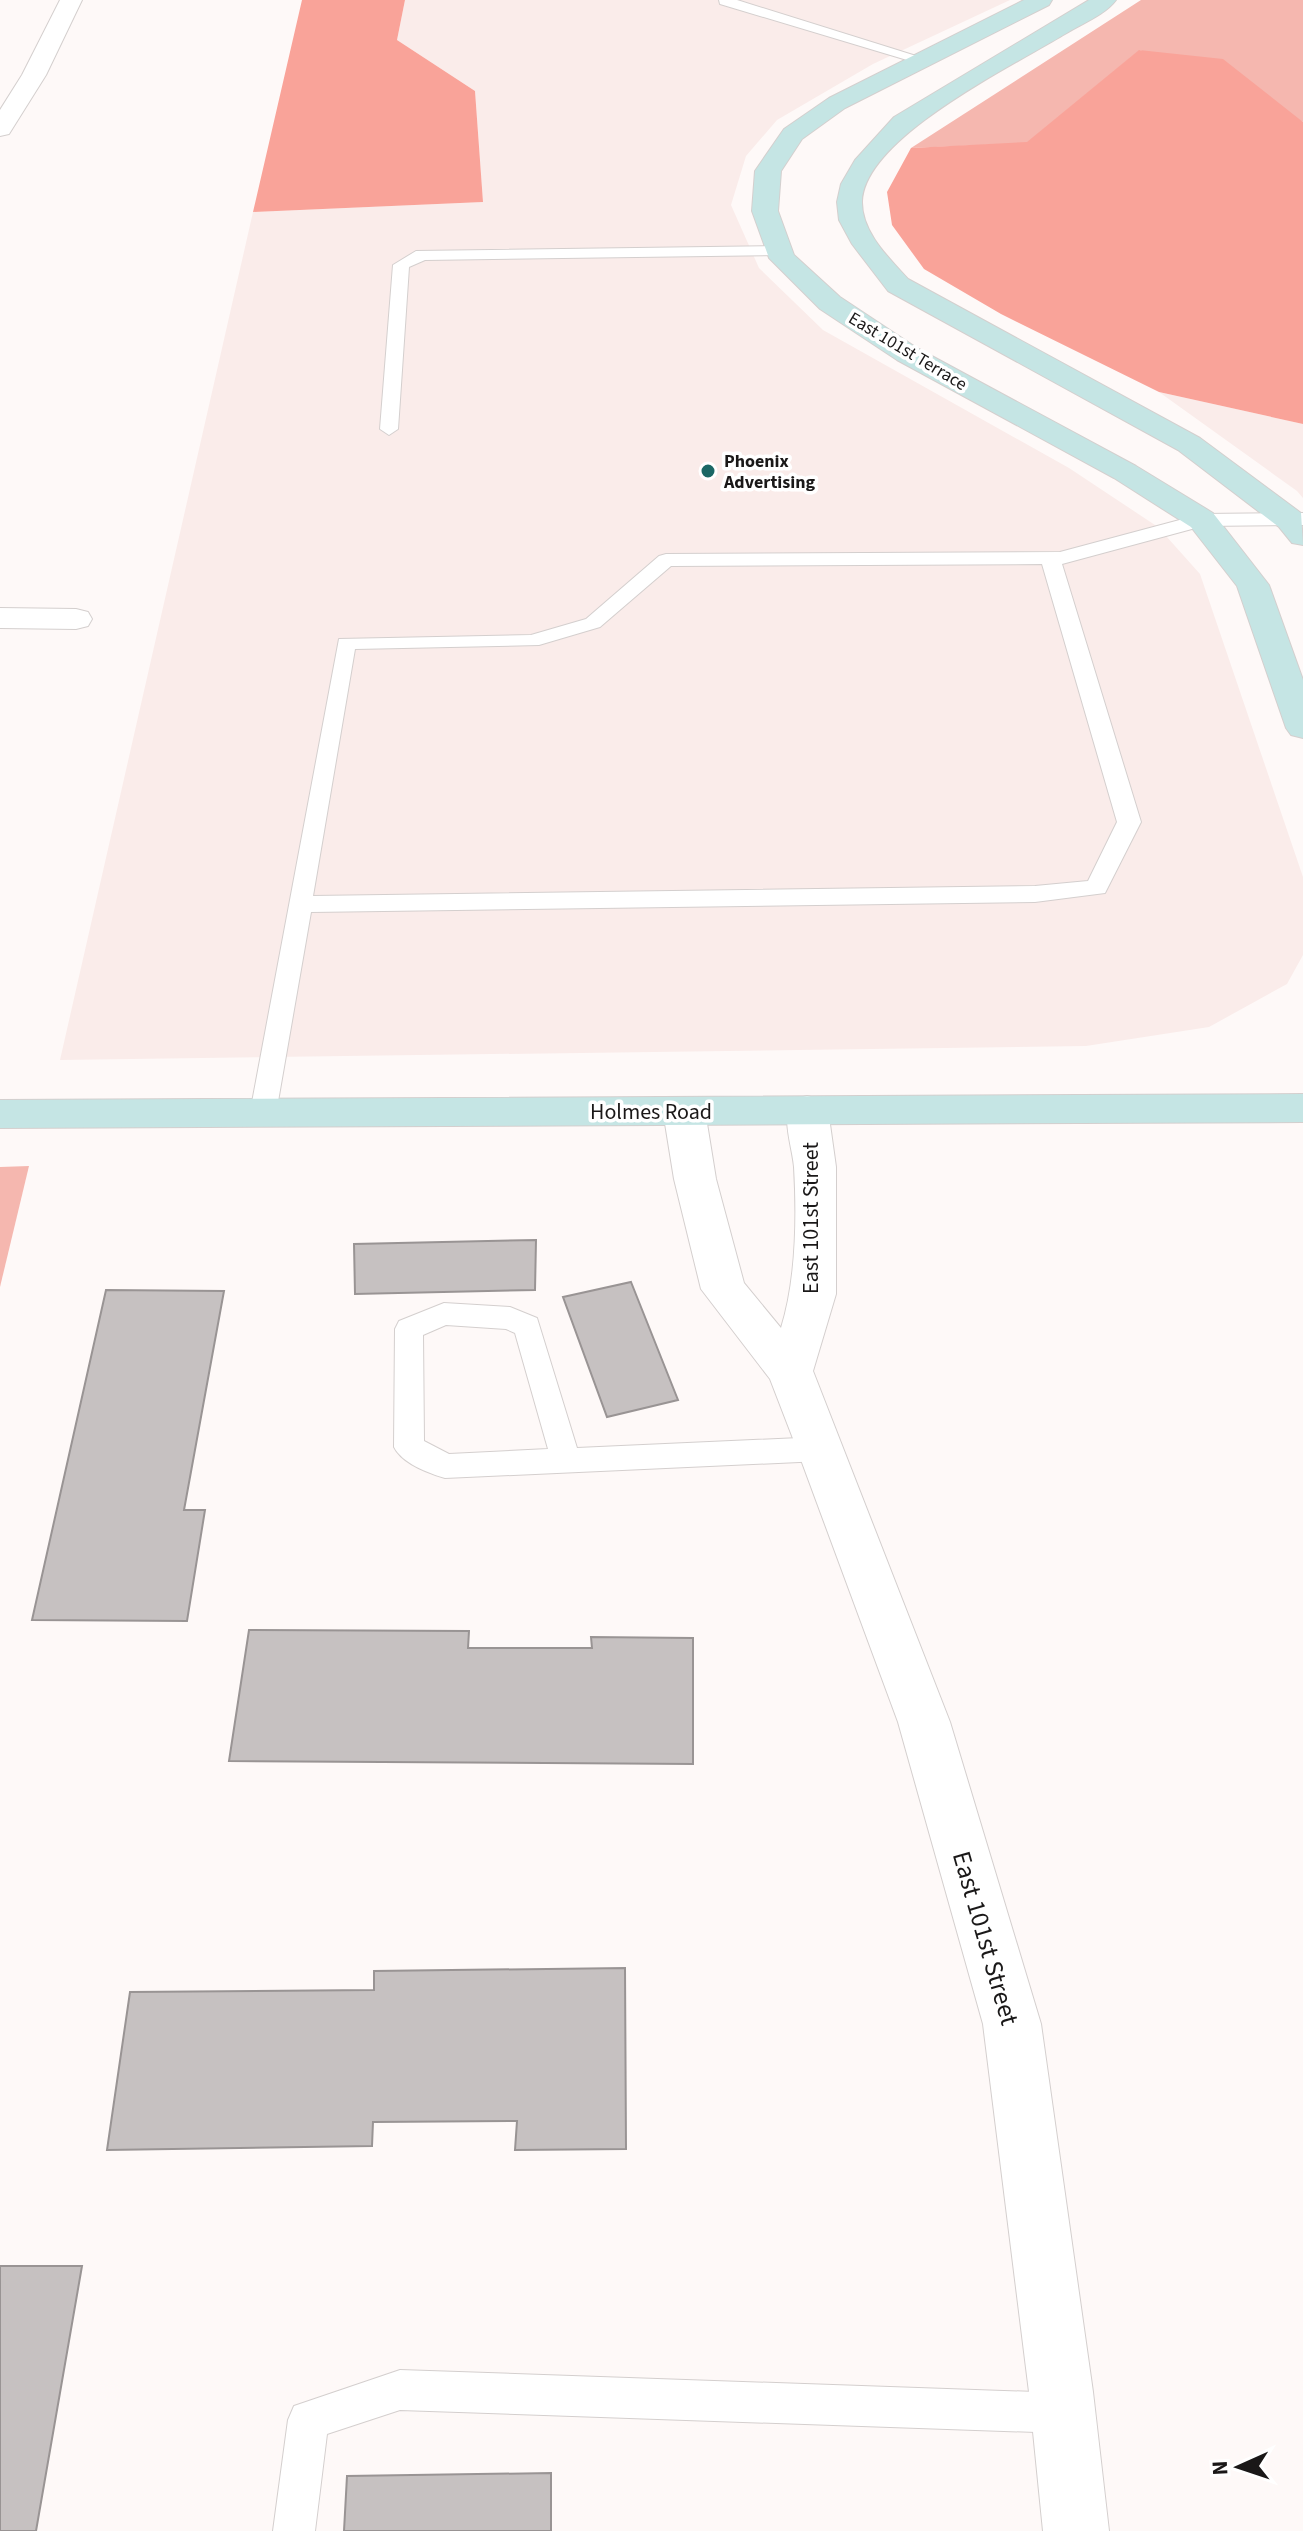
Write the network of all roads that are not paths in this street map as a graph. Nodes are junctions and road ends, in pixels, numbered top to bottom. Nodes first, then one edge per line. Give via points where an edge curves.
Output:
1 (71, 0) edge
2 (728, 0) edge
3 (1041, 0) edge
4 (1105, 0) edge
5 (922, 60) junction
6 (0, 129) edge
7 (780, 251) junction
8 (389, 429) dead end
9 (1202, 520) junction
10 (1299, 525) edge
11 (1050, 558) junction
12 (0, 618) edge
13 (76, 619) dead end
14 (1303, 728) edge
15 (300, 904) junction
16 (1303, 1108) edge
17 (807, 1110) junction
18 (684, 1111) junction
19 (263, 1113) junction
20 (0, 1114) edge
21 (790, 1371) junction
22 (821, 1449) junction
23 (566, 1461) junction
24 (1063, 2413) junction
25 (294, 2531) edge
26 (1076, 2531) edge

1 - 6 street
2 - 5 lane
3 - 5 street, East 101st Terrace
4 - 10 street via 903,122 851,181 850,215 866,251 898,285 1189,444
5 - 7 street, East 101st Terrace via 837,103 793,134 768,171 765,211
7 - 8 lane via 422,255 401,265
7 - 9 street, East 101st Terrace via 830,303 907,354 1125,472
9 - 10 lane
9 - 11 lane
9 - 14 street, East 101st Terrace via 1253,585
11 - 15 lane via 666,560 593,623 532,641 346,643
11 - 15 lane via 1129,822 1097,888 1035,894
12 - 13 street
15 - 19 lane
16 - 17 street, Holmes Road
17 - 18 street, Holmes Road
17 - 21 street, East 101st Street via 815,1167 814,1294
18 - 19 street, Holmes Road
18 - 21 street, East 101st Street via 723,1289
19 - 20 street, Holmes Road
21 - 22 street, East 101st Street
22 - 23 lane
22 - 24 street, East 101st Street via 924,1722 1012,2024
23 - 23 lane via 445,1466 409,1447 409,1329 444,1314 510,1318 527,1326
24 - 25 lane via 400,2390 308,2420
24 - 26 street, East 101st Street

